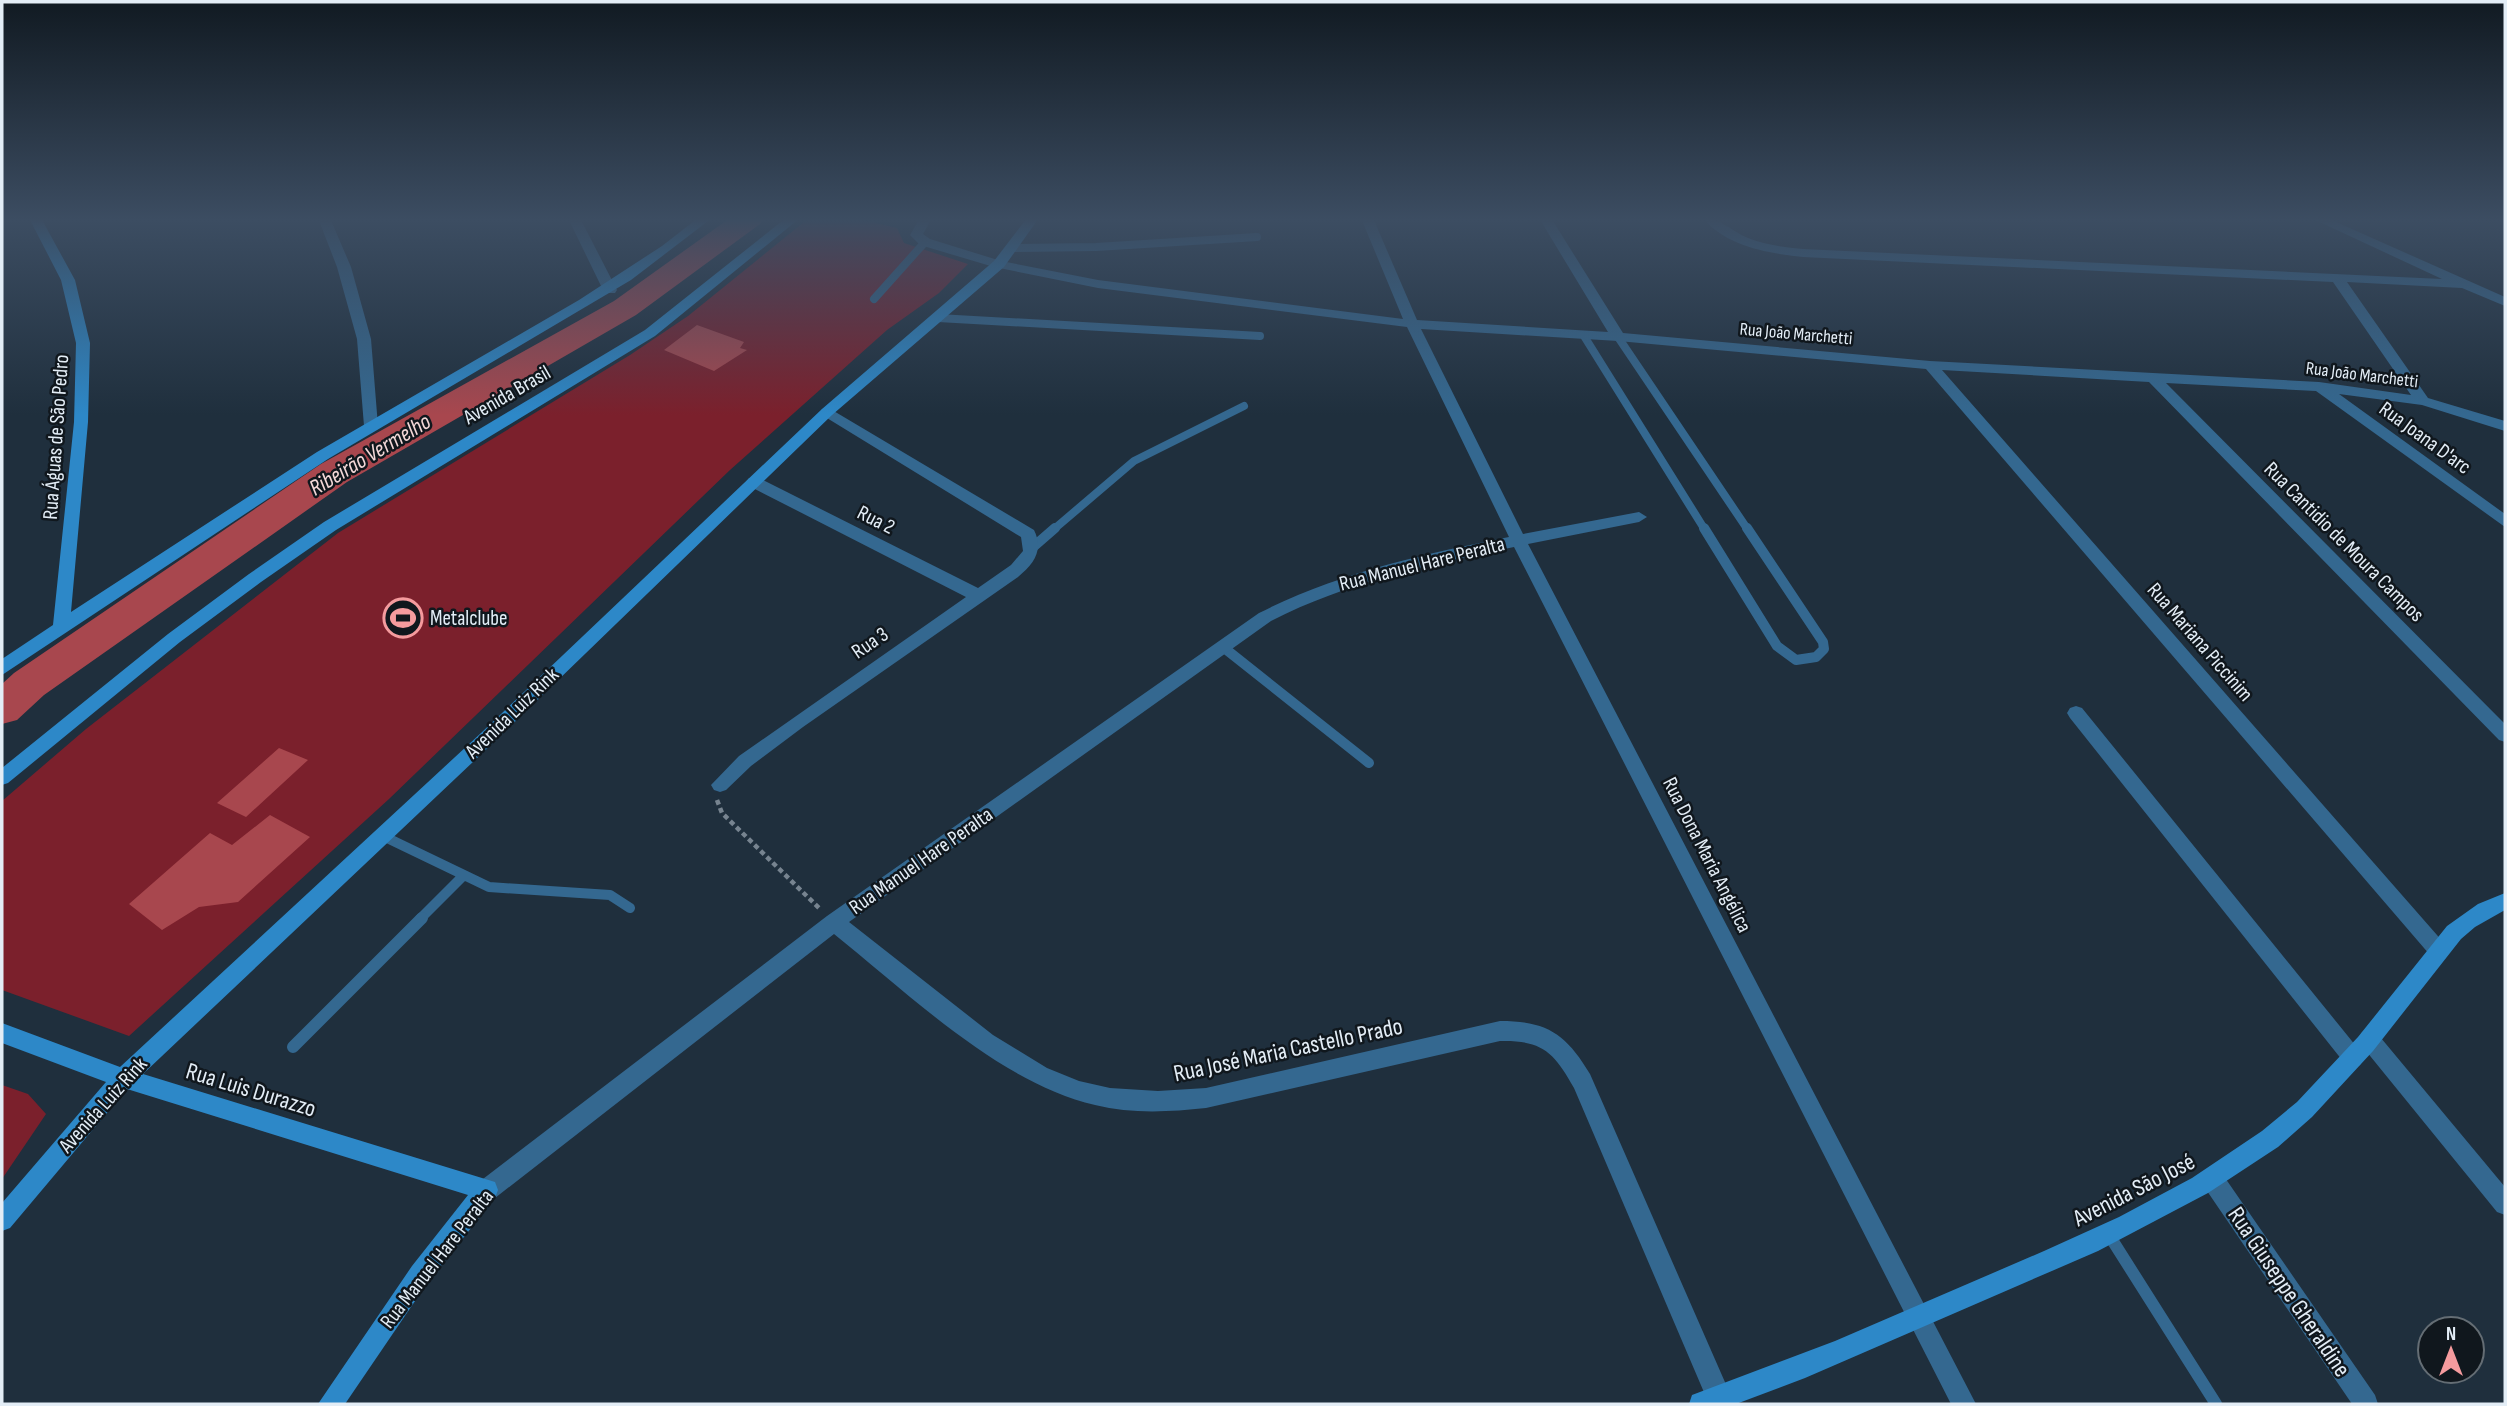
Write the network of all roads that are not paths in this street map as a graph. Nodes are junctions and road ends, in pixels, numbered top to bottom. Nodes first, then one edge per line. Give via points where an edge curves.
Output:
1 (69, 284) edge
2 (349, 284) edge
3 (607, 284) edge
4 (619, 284) edge
5 (712, 284) edge
6 (888, 284) edge
7 (977, 284) edge
8 (1096, 284) edge
9 (1395, 284) edge
10 (1585, 284) edge
11 (2341, 284) edge
12 (2458, 284) edge
13 (2466, 284) joint
14 (610, 290) junction
15 (874, 299) dead end
16 (2505, 302) edge
17 (938, 318) junction
18 (1412, 324) junction
19 (1584, 336) junction
20 (1260, 337) dead end
21 (1618, 337) junction
22 (1930, 365) junction
23 (2153, 378) junction
24 (2319, 387) junction
25 (2423, 401) junction
26 (1244, 406) dead end
27 (827, 412) junction
28 (371, 426) junction
29 (2505, 426) edge
30 (754, 482) junction
31 (1639, 517) dead end
32 (2505, 522) edge
33 (1518, 539) junction
34 (1030, 541) junction
35 (979, 596) junction
36 (61, 627) junction
37 (1223, 647) junction
38 (2, 668) edge
39 (2076, 713) dead end
40 (2505, 736) edge
41 (1369, 763) dead end
42 (2, 778) edge
43 (720, 785) road end
44 (383, 835) junction
45 (464, 875) junction
46 (2505, 901) edge
47 (630, 908) dead end
48 (834, 922) junction
49 (2437, 949) junction
50 (2, 1033) edge
51 (2369, 1039) junction
52 (292, 1047) dead end
53 (2353, 1058) junction
54 (123, 1078) junction
55 (2213, 1180) junction
56 (487, 1190) junction
57 (2505, 1204) edge
58 (2, 1220) edge
59 (2109, 1235) junction
60 (1919, 1317) junction
61 (1710, 1401) edge
62 (330, 1404) edge
63 (1964, 1404) edge
64 (2216, 1404) edge
65 (2366, 1404) edge

1 - 36 street, Rua Águas de São Pedro via 83,343 81,422
2 - 28 street via 364,339
3 - 14 street
4 - 14 street, Avenida Brasil
5 - 42 street, Avenida Brasil via 650,333 330,526 255,578
6 - 15 lane
7 - 17 street, Avenida Luiz Rink
8 - 18 street, Rua João Marchetti
9 - 18 street, Rua Dona Maria Angélica
10 - 21 street
11 - 25 street
12 - 13 street
13 - 16 street
14 - 28 street, Avenida Brasil
17 - 20 lane
17 - 27 street, Avenida Luiz Rink
18 - 19 street, Rua João Marchetti
18 - 33 street, Rua Dona Maria Angélica
19 - 21 street, Rua João Marchetti
19 - 21 lane via 1777,646 1796,660 1819,655 1823,642 1806,615
21 - 22 street, Rua João Marchetti
22 - 23 street, Rua João Marchetti
22 - 49 street, Rua Mariana Piccinim
23 - 24 street, Rua João Marchetti
23 - 40 street, Rua Cantidio de Moura Campos
24 - 25 street, Rua João Marchetti
24 - 32 street, Rua Joana D'arc
25 - 29 street, Rua João Marchetti
26 - 34 lane via 1134,461
27 - 30 street, Avenida Luiz Rink
27 - 34 street
28 - 36 street, Avenida Brasil
30 - 35 street, Rua 2
30 - 44 street, Avenida Luiz Rink
31 - 33 street, Rua Manuel Hare Peralta
33 - 37 street, Rua Manuel Hare Peralta via 1374,572 1331,587 1265,617
33 - 60 street, Rua Dona Maria Angélica
34 - 35 street, Rua 3 via 1027,561
35 - 43 street, Rua 3 via 797,722
36 - 38 street, Avenida Brasil
37 - 41 lane
37 - 48 street, Rua Manuel Hare Peralta
39 - 53 street
44 - 45 lane
44 - 54 street, Avenida Luiz Rink
45 - 47 lane via 489,887 610,895
45 - 52 lane
46 - 49 street, Avenida São José via 2474,914
48 - 56 street, Rua Manuel Hare Peralta
48 - 61 street, Rua José Maria Castello Prado via 1015,1062 1080,1091 1133,1101 1206,1098 1500,1031 1550,1038 1566,1053 1582,1081
49 - 51 street, Avenida São José
50 - 54 street, Rua Luis Durazzo
51 - 53 street, Avenida São José
51 - 57 street
53 - 55 street, Avenida São José via 2335,1081 2272,1137
54 - 56 street, Rua Luis Durazzo
54 - 58 street, Avenida Luiz Rink
55 - 59 street, Avenida São José
55 - 65 street, Rua Giuseppe Gheraldine
56 - 62 street, Rua Manuel Hare Peralta via 420,1274
59 - 60 street, Avenida São José
59 - 64 lane
60 - 61 street, Avenida São José
60 - 63 street, Rua Dona Maria Angélica

